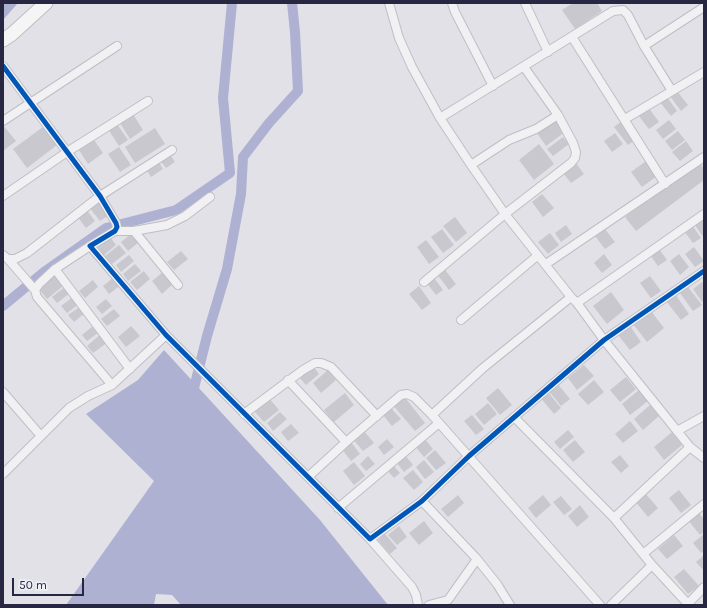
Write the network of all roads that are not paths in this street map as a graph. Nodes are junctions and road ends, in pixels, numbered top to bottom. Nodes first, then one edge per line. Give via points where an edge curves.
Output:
1 (46, 3) edge
2 (388, 3) edge
3 (452, 3) edge
4 (525, 3) edge
5 (704, 7) edge
6 (572, 37) junction
7 (3, 40) edge
8 (116, 46) dead end
9 (644, 46) junction
10 (548, 52) junction
11 (3, 66) edge
12 (524, 67) junction
13 (704, 72) edge
14 (493, 86) junction
15 (672, 91) junction
16 (148, 101) dead end
17 (29, 102) junction
18 (558, 115) junction
19 (440, 118) junction
20 (625, 119) junction
21 (3, 121) edge
22 (172, 150) dead end
23 (67, 152) junction
24 (704, 157) edge
25 (471, 165) junction
26 (666, 184) junction
27 (3, 196) edge
28 (100, 196) junction
29 (210, 197) dead end
30 (505, 214) junction
31 (704, 214) edge
32 (116, 227) junction
33 (134, 231) junction
34 (90, 246) junction
35 (538, 256) junction
36 (6, 257) edge
37 (546, 264) junction
38 (54, 269) junction
39 (704, 272) edge
40 (424, 282) dead end
41 (178, 285) dead end
42 (35, 290) junction
43 (574, 300) junction
44 (461, 320) dead end
45 (166, 335) junction
46 (604, 340) junction
47 (130, 369) junction
48 (288, 380) junction
49 (112, 385) junction
50 (3, 392) edge
51 (244, 414) junction
52 (432, 415) junction
53 (377, 416) junction
54 (514, 416) junction
55 (704, 416) edge
56 (440, 423) junction
57 (677, 431) junction
58 (41, 436) junction
59 (346, 442) junction
60 (690, 447) junction
61 (469, 456) junction
62 (704, 458) edge
63 (3, 474) edge
64 (308, 477) junction
65 (422, 501) junction
66 (704, 504) edge
67 (338, 508) junction
68 (614, 518) junction
69 (370, 539) junction
70 (643, 554) junction
71 (477, 559) junction
72 (652, 565) junction
73 (704, 587) edge
74 (448, 603) edge
75 (688, 604) edge
76 (418, 605) edge
77 (429, 605) edge
78 (510, 605) edge
79 (600, 605) edge
80 (611, 605) edge

1 - 7 main road
2 - 19 street via 412,67
3 - 14 street
4 - 10 street
5 - 9 street
6 - 9 street via 613,11 623,10
6 - 10 street
6 - 20 street
8 - 17 street
9 - 15 street
10 - 12 street
11 - 17 street
12 - 14 street
12 - 18 street
13 - 15 street
14 - 19 street
15 - 20 street
16 - 23 street
17 - 21 street
17 - 23 street
18 - 25 street via 536,129 506,142
18 - 30 street via 573,143 576,152 574,158
19 - 25 street
20 - 26 street
22 - 28 street
23 - 27 street
23 - 28 street
24 - 26 street
25 - 30 street
26 - 37 street
28 - 32 street
28 - 36 street via 27,253 15,259
29 - 33 street via 177,221
30 - 35 street
30 - 40 street
31 - 43 street
32 - 33 street
32 - 34 street
33 - 41 street
34 - 38 street
34 - 45 street
35 - 37 street
35 - 44 street
36 - 42 street
37 - 43 street
38 - 42 street
38 - 47 street
39 - 46 street
42 - 49 street via 37,297
43 - 46 street
43 - 52 street via 483,368
45 - 47 street
45 - 51 street
46 - 54 street
46 - 57 street
47 - 49 street
48 - 51 street
48 - 53 street via 315,363 331,367
48 - 59 street
49 - 58 street via 69,408
50 - 58 street
51 - 64 street
52 - 53 street via 414,397 407,394 401,395
52 - 56 street
53 - 59 street
54 - 61 street
54 - 68 street
55 - 57 street
56 - 61 street
56 - 67 street
57 - 60 street
58 - 63 street
59 - 64 street
60 - 62 street
60 - 68 street
61 - 65 street
61 - 79 street
64 - 67 street
65 - 69 street
65 - 71 street
66 - 70 street
67 - 69 street
68 - 70 street
69 - 76 street via 412,587
70 - 72 street
71 - 74 street
71 - 78 street
72 - 75 street
72 - 80 street
73 - 75 street
74 - 77 street

